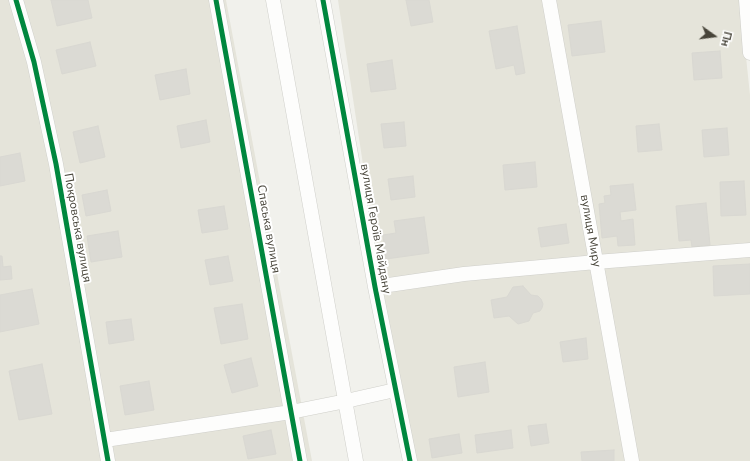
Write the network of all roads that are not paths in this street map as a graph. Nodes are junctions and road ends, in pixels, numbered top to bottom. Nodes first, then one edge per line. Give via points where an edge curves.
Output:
1 (16, 0) edge
2 (216, 0) edge
3 (273, 0) edge
4 (323, 0) edge
5 (549, 0) edge
6 (746, 0) edge
7 (750, 53) edge
8 (750, 250) edge
9 (596, 262) junction
10 (375, 287) junction
11 (395, 390) junction
12 (346, 401) junction
13 (291, 412) junction
14 (104, 440) junction
15 (108, 461) edge
16 (300, 461) edge
17 (356, 461) edge
18 (410, 461) edge
19 (632, 461) edge

1 - 14 street, Покровська вулиця via 34,62 56,164
2 - 13 street, Спаська вулиця
3 - 12 street
4 - 10 street, вулиця Героїв Майдану
5 - 9 street, вулиця Миру
6 - 7 street
8 - 9 street
9 - 10 street via 464,274
9 - 19 street, вулиця Миру
10 - 11 street, вулиця Героїв Майдану
11 - 12 street
11 - 18 street, вулиця Героїв Майдану
12 - 13 street
12 - 17 street
13 - 14 street
13 - 16 street, Спаська вулиця
14 - 15 street, Покровська вулиця

